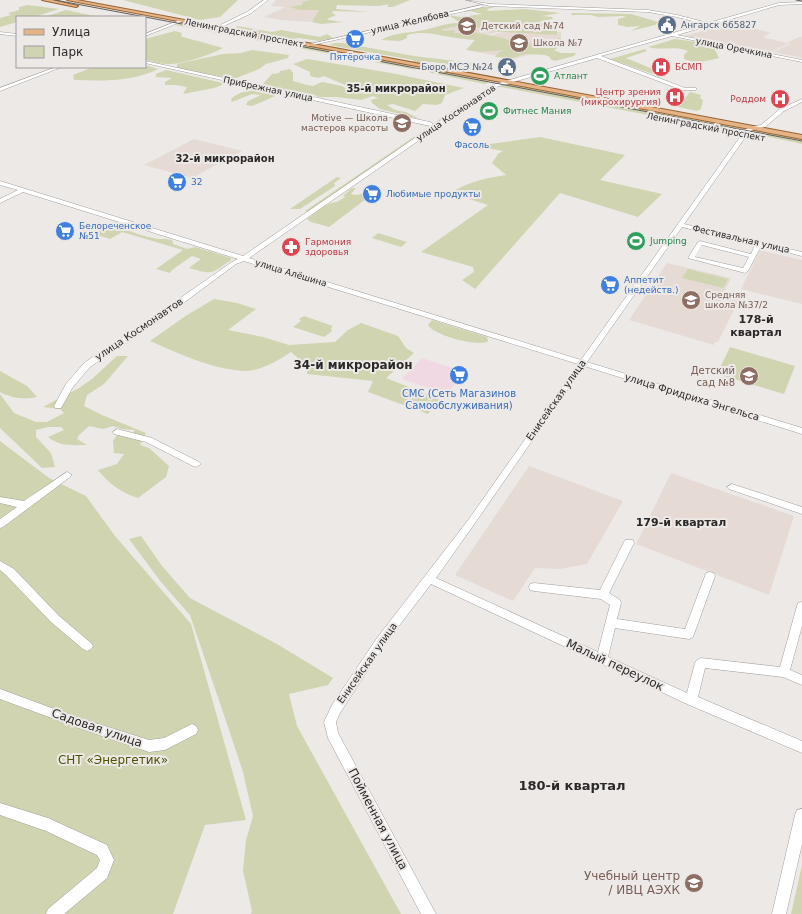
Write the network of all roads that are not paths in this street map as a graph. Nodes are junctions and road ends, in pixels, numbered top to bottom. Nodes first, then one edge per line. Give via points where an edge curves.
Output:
1 (44, 0) edge
2 (70, 0) edge
3 (266, 0) edge
4 (468, 0) edge
5 (776, 0) edge
6 (795, 3) junction
7 (802, 3) edge
8 (478, 5) junction
9 (127, 16) edge
10 (146, 20) edge
11 (181, 21) junction
12 (705, 24) junction
13 (170, 26) junction
14 (181, 28) dead end
15 (216, 28) junction
16 (202, 31) dead end
17 (0, 33) edge
18 (666, 34) junction
19 (16, 35) edge
20 (146, 35) edge
21 (671, 35) junction
22 (308, 45) junction
23 (594, 55) junction
24 (802, 61) edge
25 (146, 62) edge
26 (419, 65) junction
27 (57, 68) edge
28 (421, 72) junction
29 (503, 82) junction
30 (491, 86) junction
31 (694, 88) dead end
32 (0, 90) edge
33 (541, 96) dead end
34 (802, 100) edge
35 (462, 102) junction
36 (468, 104) junction
37 (430, 124) junction
38 (752, 128) junction
39 (802, 137) edge
40 (0, 183) edge
41 (23, 190) junction
42 (0, 201) edge
43 (301, 215) junction
44 (680, 225) junction
45 (759, 244) junction
46 (802, 254) edge
47 (752, 256) junction
48 (241, 257) junction
49 (582, 362) junction
50 (58, 406) dead end
51 (802, 431) edge
52 (117, 432) dead end
53 (196, 464) dead end
54 (67, 475) dead end
55 (732, 487) dead end
56 (0, 500) edge
57 (26, 505) junction
58 (802, 511) edge
59 (0, 524) edge
60 (629, 543) dead end
61 (2, 569) edge
62 (710, 576) dead end
63 (429, 579) junction
64 (534, 587) dead end
65 (603, 596) junction
66 (802, 606) edge
67 (612, 622) junction
68 (87, 646) dead end
69 (602, 659) junction
70 (784, 672) junction
71 (802, 680) edge
72 (0, 694) edge
73 (691, 700) junction
74 (330, 722) joint
75 (192, 730) dead end
76 (802, 747) edge
77 (0, 809) edge
78 (802, 815) edge
79 (53, 914) edge
80 (429, 914) edge
81 (779, 914) edge

1 - 9 main road
2 - 11 main road, Ленинградский проспект
3 - 15 street via 248,14
4 - 8 street, улица Желябова
5 - 6 street
5 - 12 street, улица Космонавтов via 771,4
6 - 7 street
6 - 12 street, улица Космонавтов via 780,4
8 - 12 street, улица Желябова via 648,11
8 - 22 street, улица Желябова
10 - 13 main road, Ленинградский проспект
11 - 13 street
11 - 15 main road, Ленинградский проспект
12 - 18 street, улица Космонавтов
12 - 21 street, улица Космонавтов
13 - 14 main road, Ленинградский проспект
13 - 20 street
15 - 22 main road, Ленинградский проспект
16 - 28 main road, Ленинградский проспект
17 - 19 street
18 - 21 street, улица Оречкина
18 - 23 street, улица Космонавтов
21 - 23 street, улица Космонавтов
21 - 24 street, улица Оречкина
22 - 26 main road, Ленинградский проспект
23 - 29 street, улица Космонавтов
23 - 31 street via 684,89
25 - 37 street, Прибрежная улица
26 - 28 main road via 423,70
26 - 29 main road, Ленинградский проспект
27 - 32 street
28 - 30 main road, Ленинградский проспект
29 - 30 street, улица Космонавтов
29 - 38 main road, Ленинградский проспект
30 - 33 main road, Ленинградский проспект
30 - 35 street, улица Космонавтов
30 - 36 street, улица Космонавтов
34 - 38 street, Енисейская улица via 782,110 763,126
35 - 36 street
35 - 37 street, улица Космонавтов
36 - 43 street, улица Космонавтов
37 - 43 street, улица Космонавтов
38 - 39 main road, Ленинградский проспект
38 - 44 street, Енисейская улица
40 - 41 street, улица Алёшина
41 - 42 street
41 - 48 street, улица Алёшина
43 - 48 street, улица Космонавтов
44 - 45 street, Фестивальная улица
44 - 49 street, Енисейская улица
45 - 46 street, Фестивальная улица
45 - 47 street
47 - 47 street via 745,271 691,258 700,243
48 - 49 street, улица Алёшина
48 - 50 street, улица Космонавтов via 82,368
49 - 51 street, улица Фридриха Энгельса
49 - 63 street, Енисейская улица
52 - 53 street via 149,440
54 - 57 street
55 - 58 street
56 - 57 street
57 - 59 street
60 - 65 street
61 - 68 street via 54,619
62 - 67 street via 689,634
63 - 69 street, Малый переулок
63 - 74 street, Енисейская улица via 382,641
64 - 65 street
65 - 67 street via 616,603
66 - 70 street
67 - 69 street
69 - 73 street, Малый переулок
70 - 71 street
70 - 73 street via 701,663
72 - 75 street, Садовая улица via 149,746 165,744
73 - 76 street, Малый переулок
74 - 80 street, Пойменная улица via 332,734
77 - 79 street via 48,825 102,850 107,860 102,873
78 - 81 street

